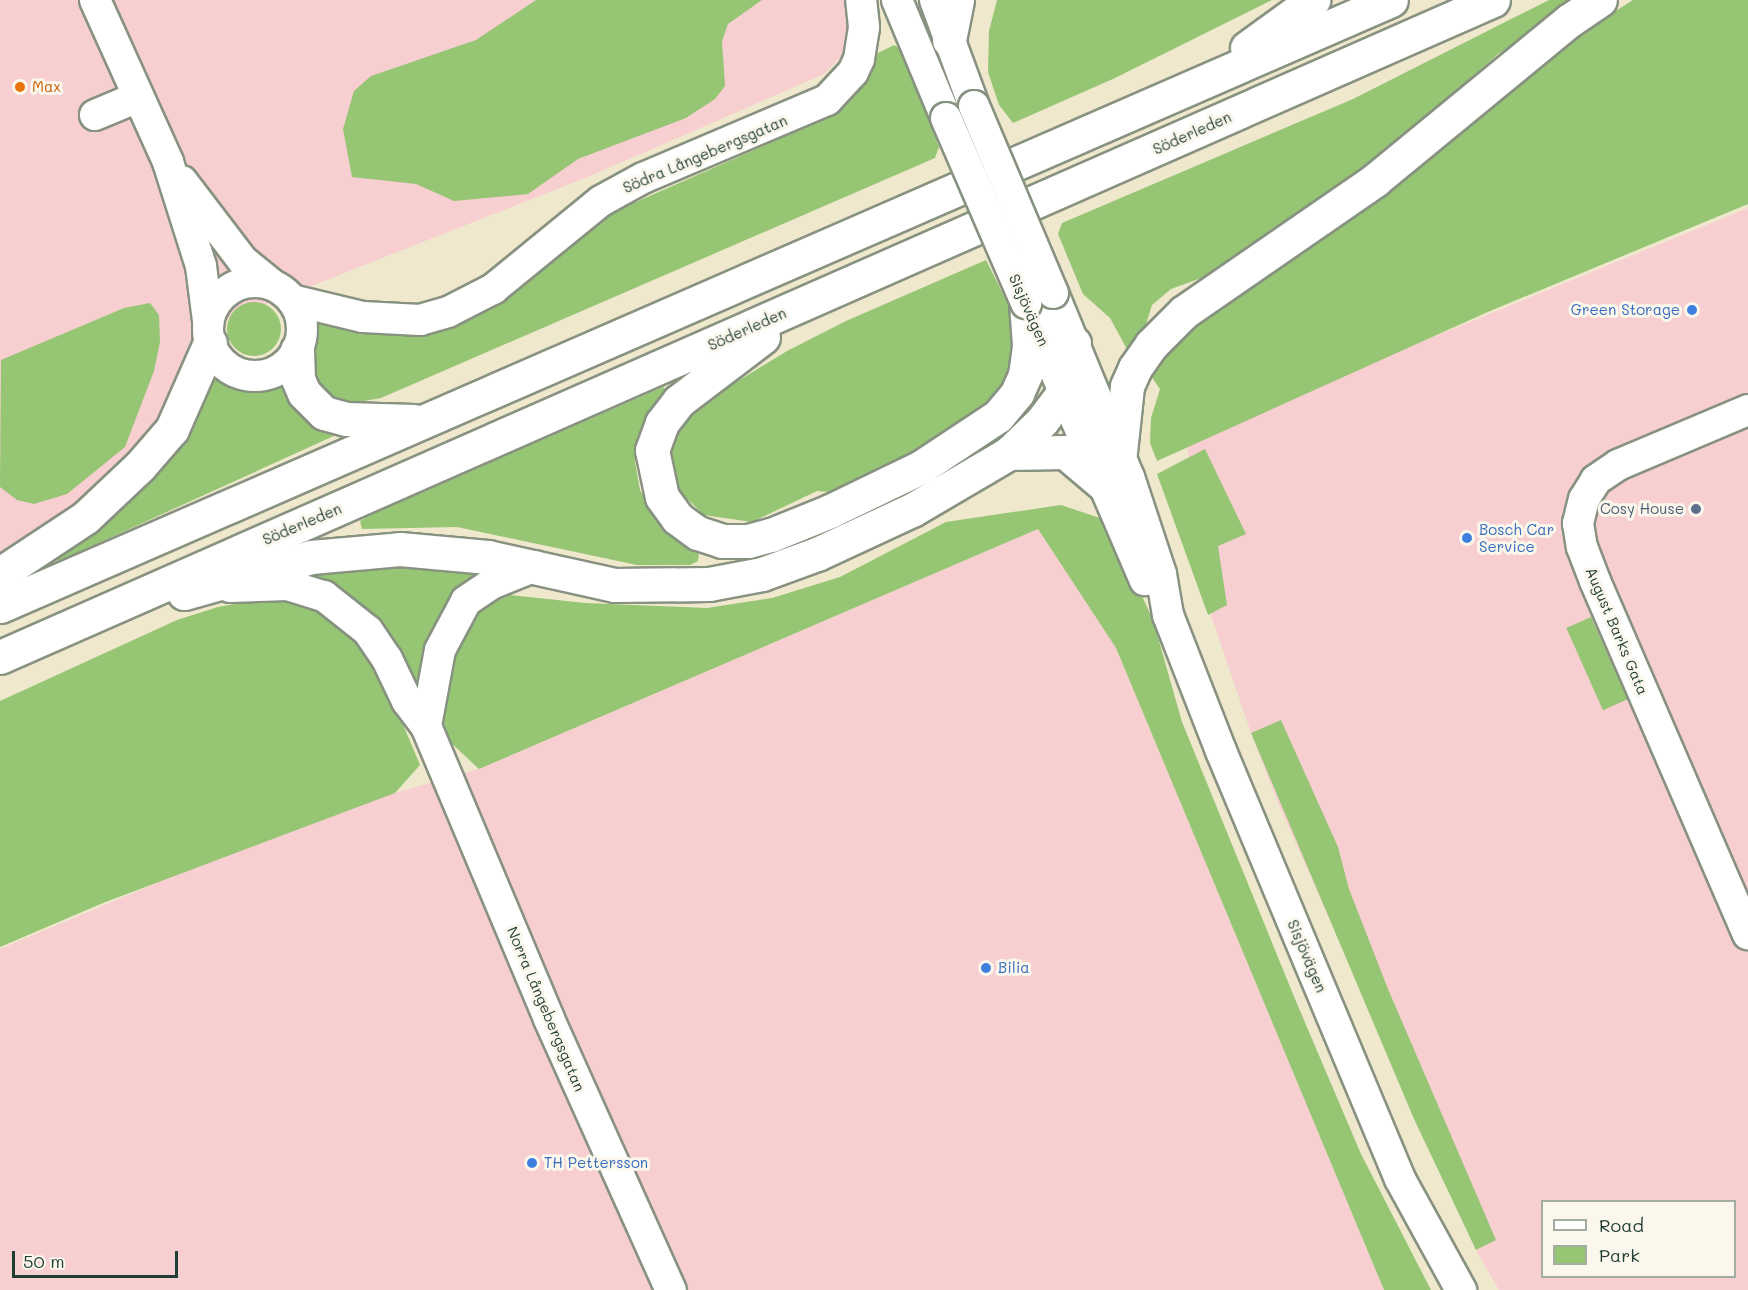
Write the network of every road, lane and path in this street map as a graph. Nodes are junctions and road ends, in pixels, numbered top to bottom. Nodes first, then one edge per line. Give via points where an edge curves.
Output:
1 (94, 0) edge
2 (861, 0) edge
3 (897, 0) edge
4 (935, 0) edge
5 (957, 0) edge
6 (1313, 0) edge
7 (1391, 0) edge
8 (1493, 0) edge
9 (1600, 0) edge
10 (949, 40) junction
11 (1196, 85) junction
12 (138, 98) junction
13 (95, 115) dead end
14 (168, 162) junction
15 (282, 292) junction
16 (1039, 298) junction
17 (816, 300) junction
18 (209, 332) junction
19 (1074, 343) junction
20 (297, 350) junction
21 (1064, 392) junction
22 (1748, 410) edge
23 (422, 421) junction
24 (1120, 452) junction
25 (1009, 453) junction
26 (1104, 485) junction
27 (536, 566) junction
28 (0, 574) edge
29 (205, 588) junction
30 (0, 606) edge
31 (97, 613) junction
32 (1168, 615) junction
33 (0, 657) edge
34 (426, 726) junction
35 (1748, 934) edge
36 (671, 1290) edge
37 (1461, 1290) edge

1 - 12 street, Södra Långebergsgatan
2 - 15 street, Södra Långebergsgatan via 864,27 859,59 853,72 827,100 643,178 601,201 493,289 448,312 420,320 363,317
3 - 16 street, Sisjövägen, bridge via 946,118
4 - 10 street, Sisjövägen
5 - 10 highway
6 - 11 highway
7 - 11 highway
8 - 17 highway, Söderleden
9 - 24 highway via 1570,20 1367,186 1184,312 1151,345 1135,368 1127,386
10 - 16 street, Sisjövägen, bridge
11 - 23 highway
12 - 13 street
12 - 14 street, Södra Långebergsgatan
14 - 15 street, Södra Långebergsgatan via 243,261
14 - 18 street, Södra Långebergsgatan via 201,266
15 - 18 street via 248,282 235,286 218,300
15 - 20 street via 302,329
16 - 17 highway via 1025,375 1017,393 998,416 967,440 830,511 771,536 748,542 722,541 698,534 677,518 662,497 652,450 662,423 679,401 708,377
16 - 19 street, Sisjövägen
16 - 21 street, Sisjövägen
17 - 31 highway, Söderleden
18 - 20 street via 226,366 252,376 278,370
18 - 28 highway via 172,429 86,517
19 - 21 highway via 1072,372
19 - 24 street, Sisjövägen
20 - 23 highway via 298,379 304,393 324,413 346,419
21 - 25 highway via 1042,421
21 - 26 street, Sisjövägen
22 - 35 street, August Barks Gata via 1618,465 1596,480 1584,499 1578,523 1595,581
23 - 30 highway
24 - 32 street, Sisjövägen via 1161,574
25 - 26 highway via 1065,452
25 - 27 highway via 912,510 817,554 762,574 709,584 614,585
26 - 32 street, Sisjövägen via 1145,582
27 - 29 highway via 447,551 369,550 310,557
27 - 34 street via 484,587 466,601 440,650
29 - 31 highway
29 - 34 street, Norra Långebergsgatan via 286,585 324,596 368,631 407,701
31 - 33 highway, Söderleden
32 - 37 street, Sisjövägen via 1400,1179
34 - 36 street, Norra Långebergsgatan via 549,1019

